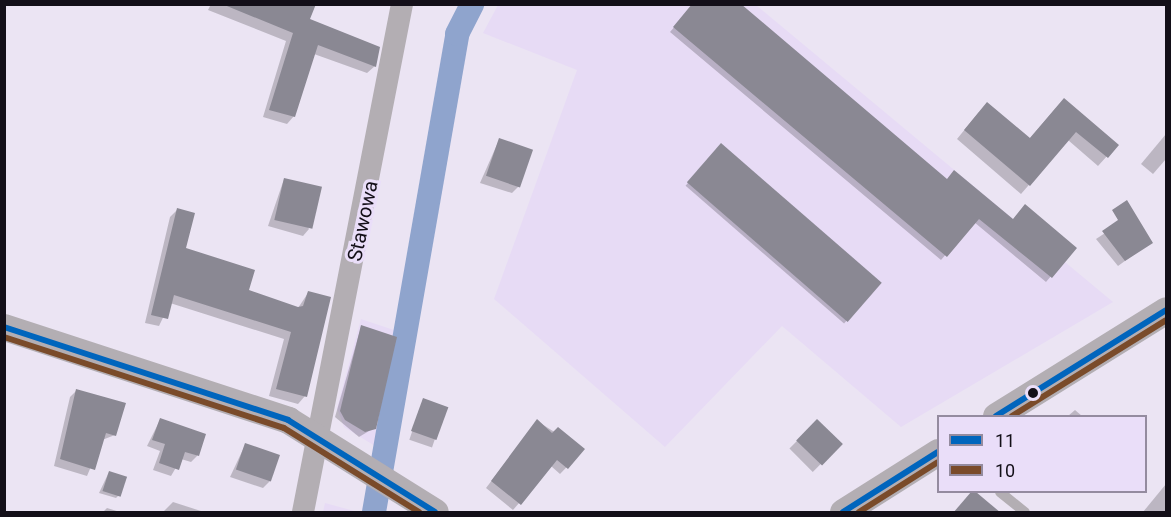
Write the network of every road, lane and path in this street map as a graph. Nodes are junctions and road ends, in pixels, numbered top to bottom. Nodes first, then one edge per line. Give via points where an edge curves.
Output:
1 (402, 4) edge
2 (1167, 310) edge
3 (4, 327) edge
4 (999, 415) edge
5 (316, 435) junction
6 (937, 453) edge
7 (1001, 493) edge
8 (303, 513) edge
9 (435, 513) edge
10 (843, 513) edge
11 (1025, 513) edge

1 - 5 street, Stawowa via 364,220
2 - 4 street
3 - 5 street via 257,407
5 - 8 street, Stawowa
5 - 9 street
6 - 10 street
7 - 11 lane

